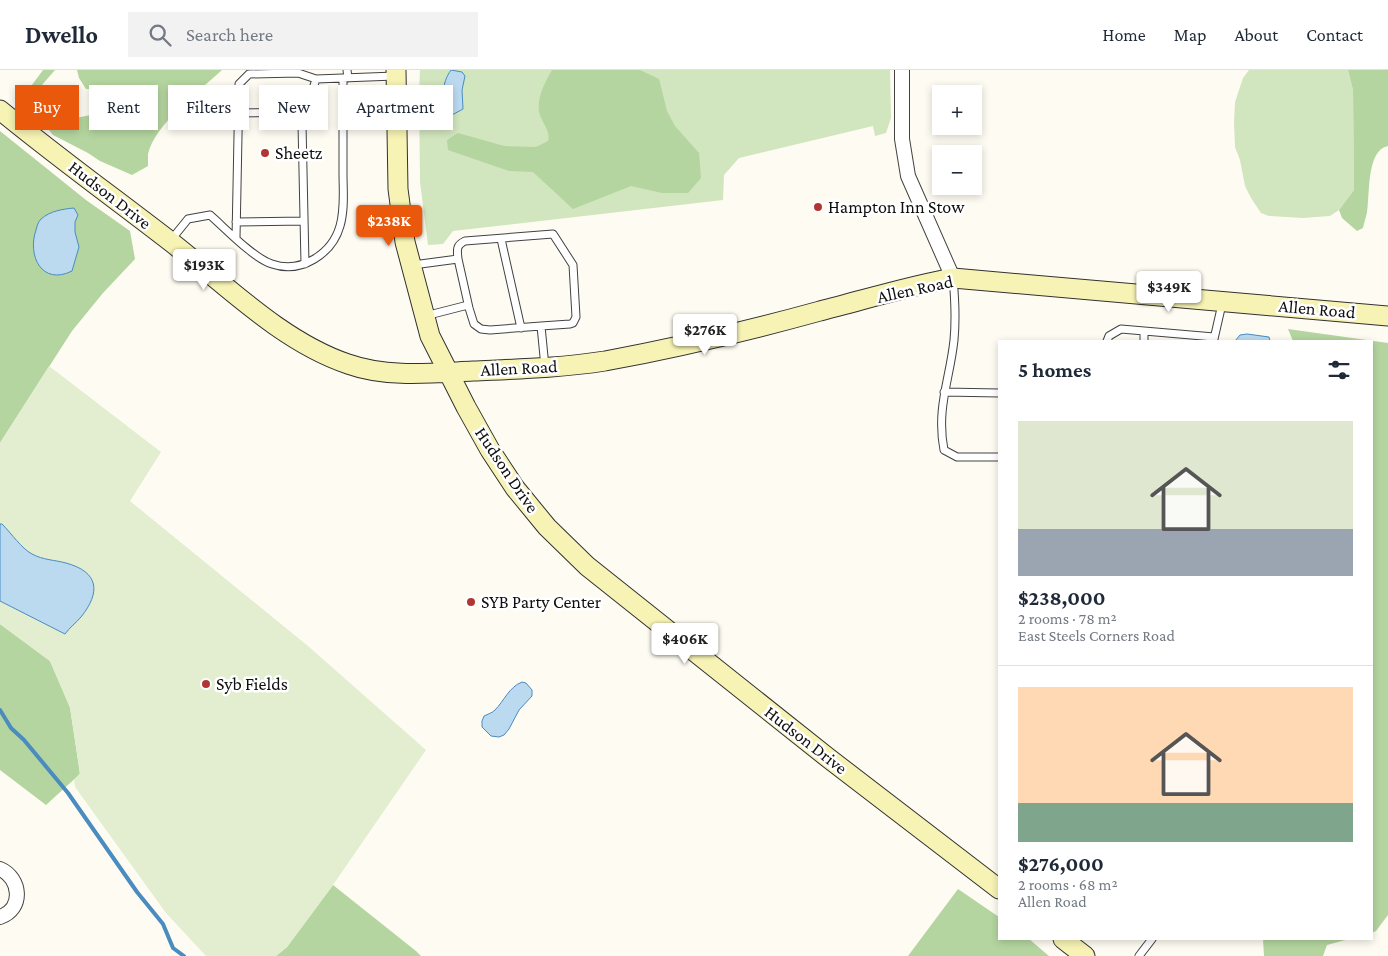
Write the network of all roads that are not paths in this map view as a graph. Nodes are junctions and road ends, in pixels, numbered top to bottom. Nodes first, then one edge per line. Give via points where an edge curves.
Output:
1 (902, 70) edge
2 (396, 73) edge
3 (346, 75) edge
4 (316, 79) junction
5 (239, 85) edge
6 (314, 85) edge
7 (0, 110) edge
8 (238, 130) edge
9 (302, 130) edge
10 (304, 221) junction
11 (236, 222) junction
12 (236, 238) junction
13 (501, 239) junction
14 (170, 241) junction
15 (458, 259) junction
16 (305, 264) junction
17 (411, 265) junction
18 (953, 278) junction
19 (1223, 301) junction
20 (468, 305) junction
21 (425, 316) junction
22 (1388, 316) edge
23 (541, 326) junction
24 (521, 328) junction
25 (1144, 331) junction
26 (1214, 339) edge
27 (1107, 340) edge
28 (1144, 340) edge
29 (545, 367) junction
30 (448, 372) junction
31 (944, 392) junction
32 (998, 393) edge
33 (998, 457) edge
34 (0, 868) edge
35 (998, 888) edge
36 (0, 917) edge
37 (1064, 940) edge
38 (1149, 940) edge
39 (1085, 956) edge
40 (1139, 956) edge

1 - 18 street via 902,140 908,176
2 - 3 lane
2 - 17 street via 398,189 404,242
3 - 4 lane
3 - 16 lane via 343,213 335,238 322,255
4 - 5 lane via 298,73 249,74
4 - 6 lane
7 - 14 street, Hudson Drive
8 - 11 lane
9 - 10 lane
10 - 11 lane
10 - 16 lane
11 - 12 lane
12 - 14 lane via 210,215 188,219
12 - 16 lane via 271,264 288,267
13 - 15 lane via 460,244
13 - 23 lane via 552,234 573,265 575,320 570,324
13 - 24 lane
14 - 30 street, Hudson Drive via 238,298 326,356 384,373
15 - 17 lane
15 - 20 lane
17 - 21 street
18 - 19 street, Allen Road
18 - 29 street, Allen Road via 636,355
18 - 31 lane via 954,341
19 - 22 street, Allen Road
19 - 26 lane
20 - 21 lane
20 - 24 lane via 474,324 481,329
21 - 30 street via 430,336
23 - 24 lane
23 - 29 lane
25 - 26 lane
25 - 27 lane via 1121,329
25 - 28 lane
29 - 30 street, Allen Road
30 - 35 street, Hudson Drive via 490,450 515,488 547,527 587,566
31 - 32 lane
31 - 33 lane via 941,432 944,450 957,457
34 - 36 street via 11,876 17,896 10,911
37 - 39 street
38 - 40 lane

